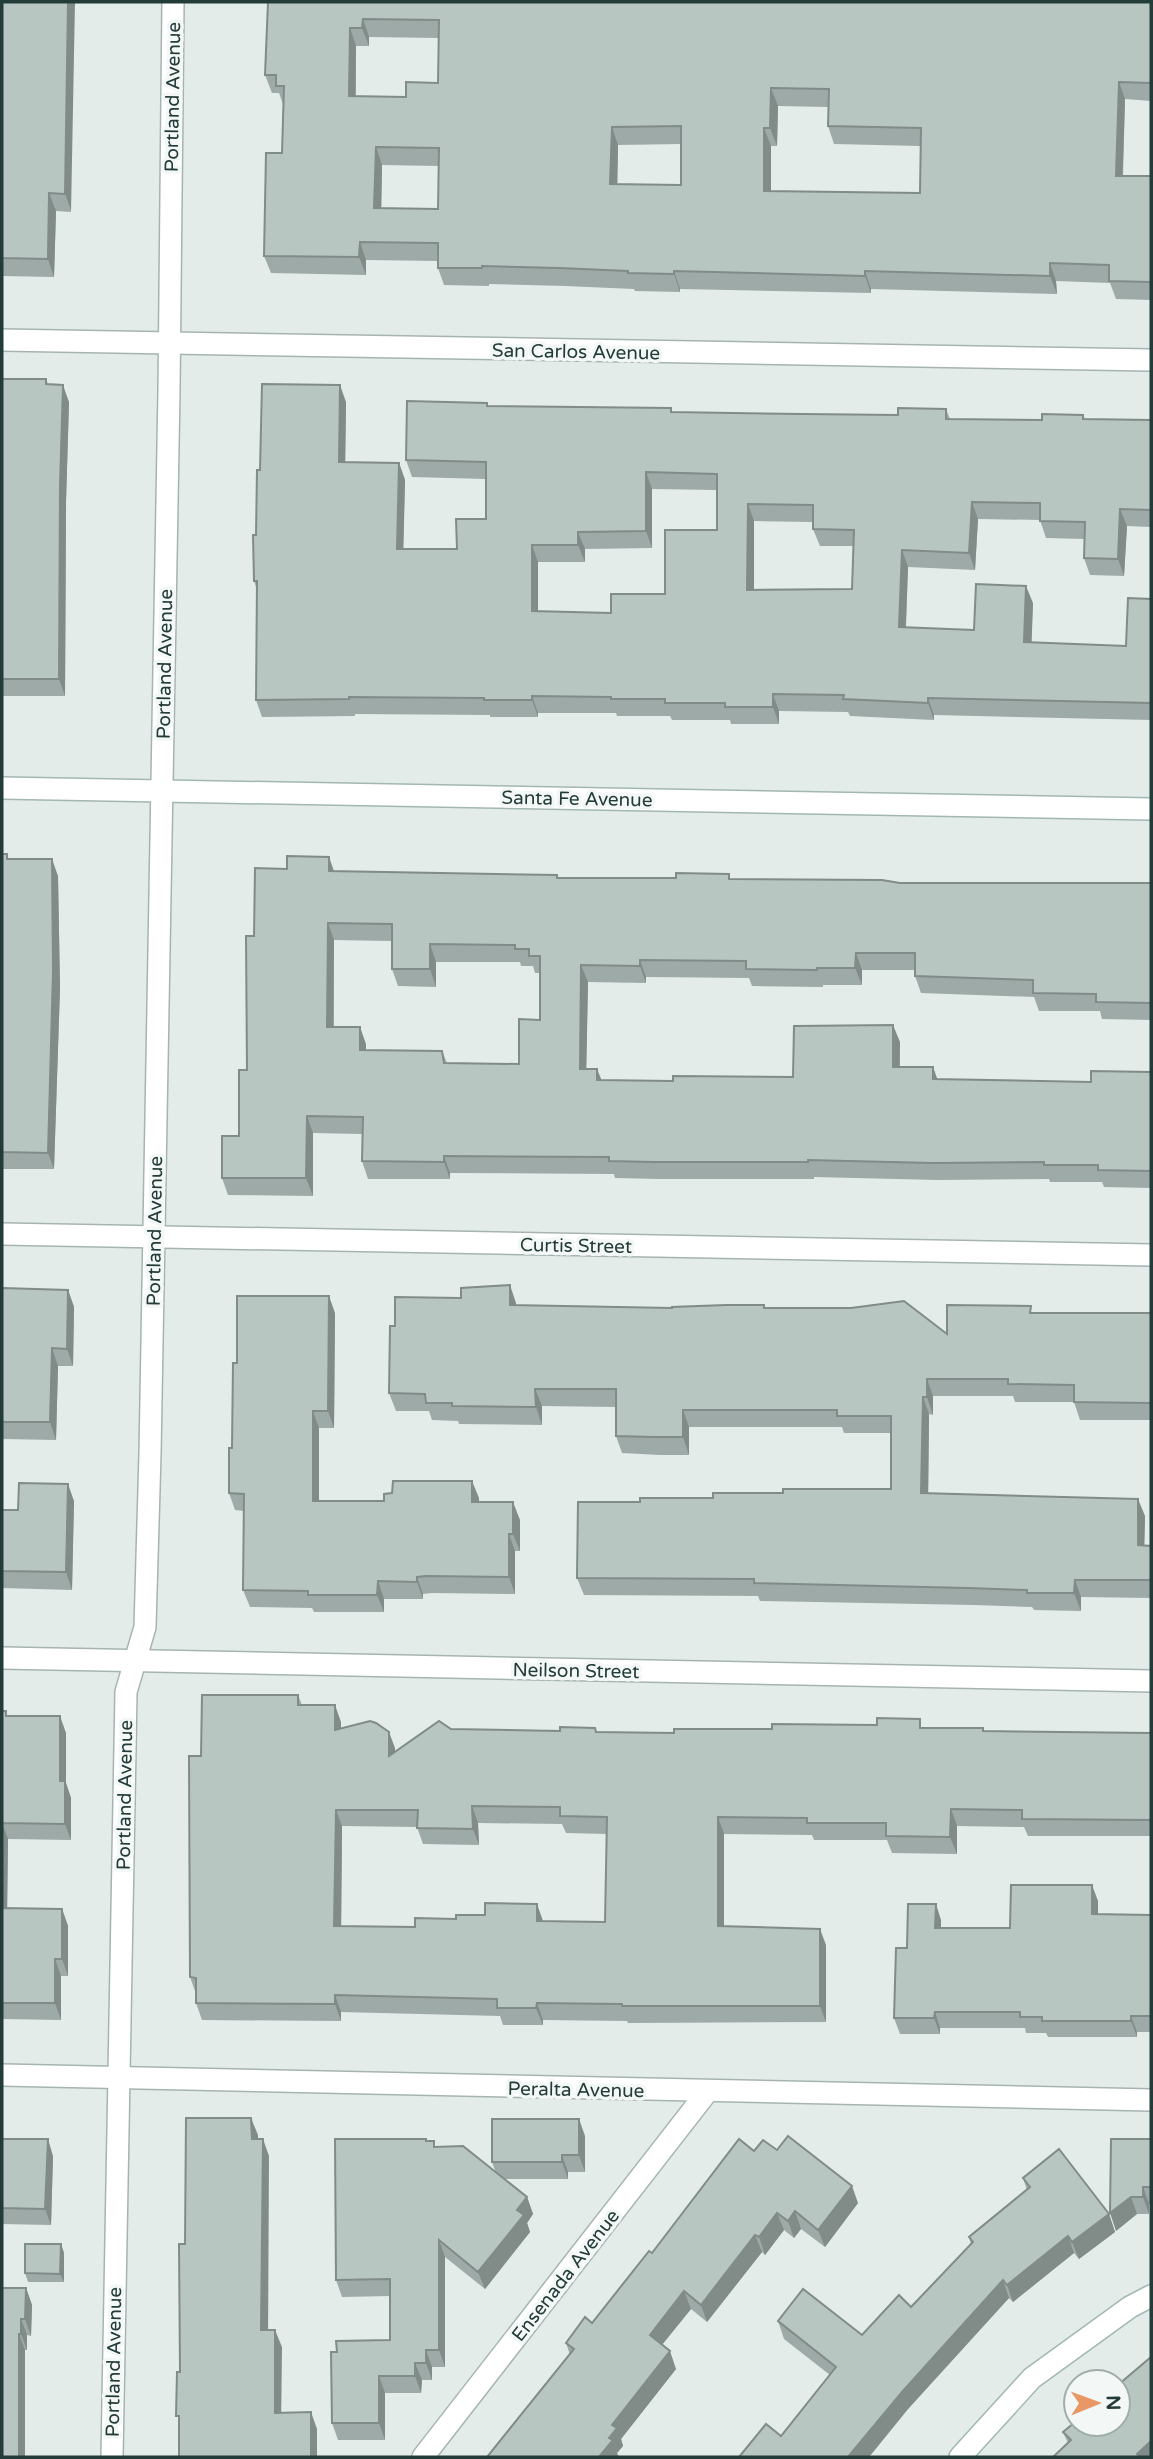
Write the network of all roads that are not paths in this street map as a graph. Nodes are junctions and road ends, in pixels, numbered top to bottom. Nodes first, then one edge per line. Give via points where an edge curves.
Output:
1 (173, 2) edge
2 (2, 340) edge
3 (170, 343) junction
4 (1151, 360) edge
5 (2, 788) edge
6 (162, 791) junction
7 (1151, 809) edge
8 (2, 1234) edge
9 (154, 1237) junction
10 (1151, 1255) edge
11 (2, 1658) edge
12 (135, 1661) junction
13 (1151, 1681) edge
14 (2, 2075) edge
15 (118, 2078) junction
16 (706, 2092) junction
17 (1151, 2100) edge
18 (1151, 2295) edge
19 (112, 2457) edge
20 (423, 2457) edge
21 (960, 2457) edge

1 - 3 street, Portland Avenue
2 - 3 street, San Carlos Avenue
3 - 4 street, San Carlos Avenue
3 - 6 street, Portland Avenue
5 - 6 street, Santa Fe Avenue
6 - 7 street, Santa Fe Avenue
6 - 9 street, Portland Avenue
8 - 9 street, Curtis Street
9 - 10 street, Curtis Street
9 - 12 street, Portland Avenue via 145,1627
11 - 12 street, Neilson Street
12 - 13 street, Neilson Street
12 - 15 street, Portland Avenue via 126,1692
14 - 15 street, Peralta Avenue
15 - 16 street, Peralta Avenue
15 - 19 street, Portland Avenue
16 - 17 street, Peralta Avenue
16 - 20 street, Ensenada Avenue
18 - 21 street via 1032,2378

